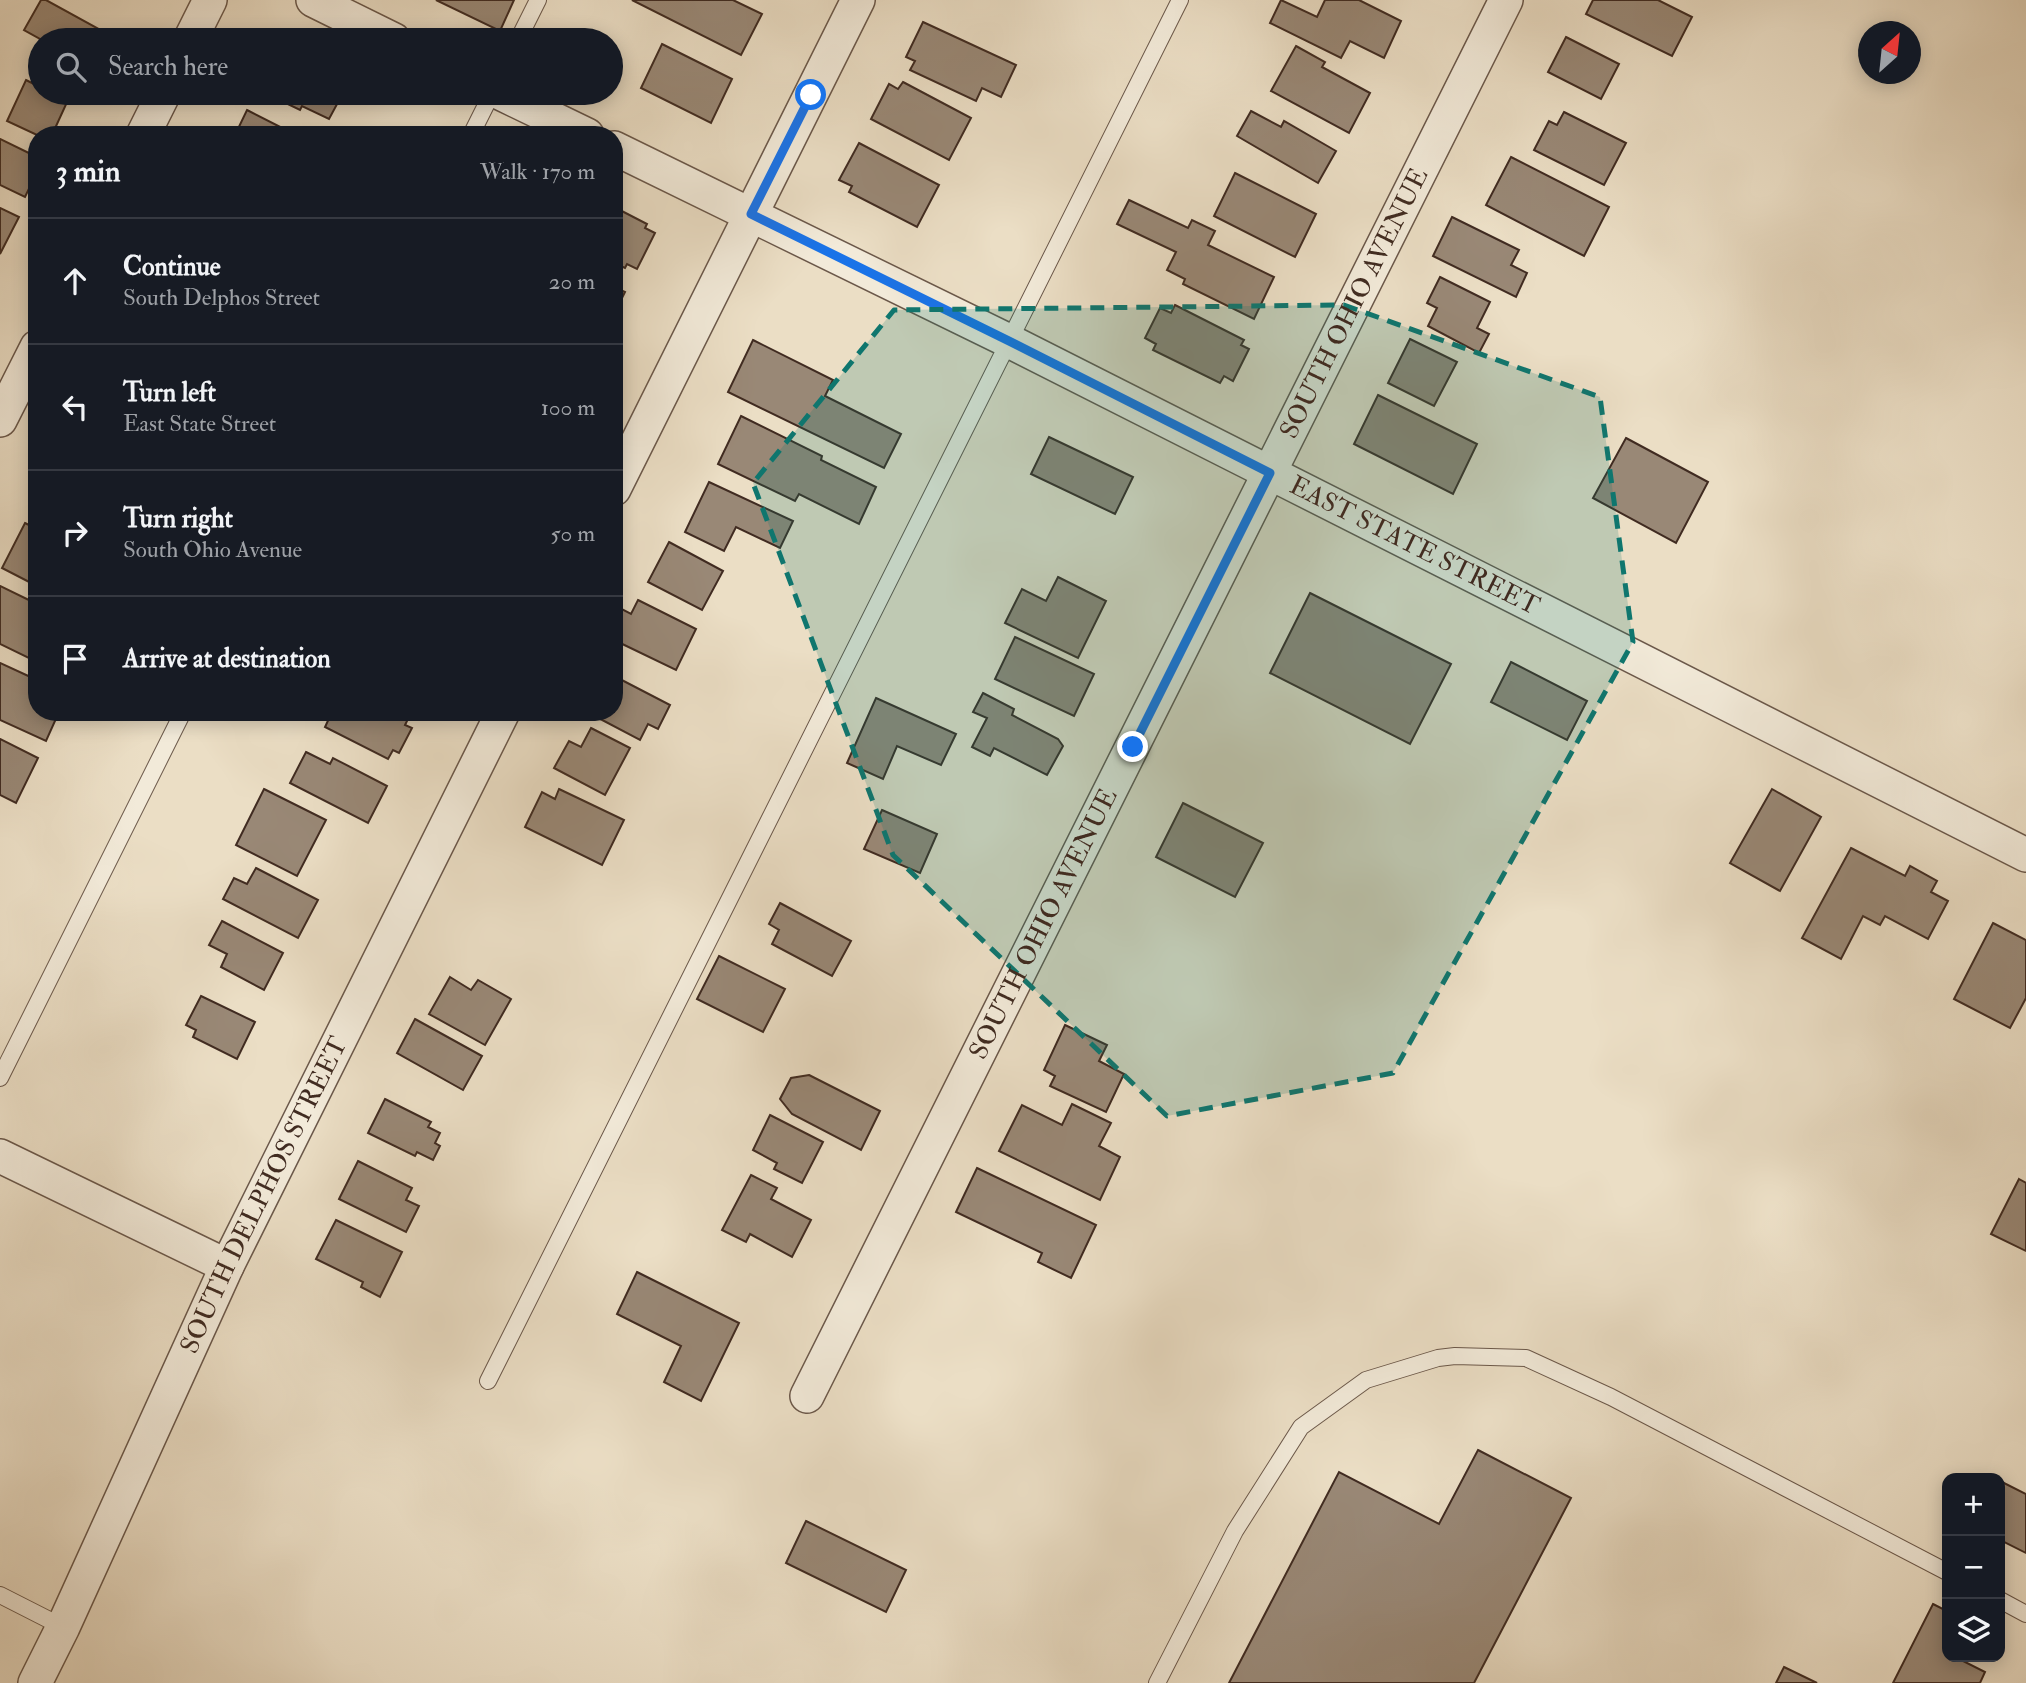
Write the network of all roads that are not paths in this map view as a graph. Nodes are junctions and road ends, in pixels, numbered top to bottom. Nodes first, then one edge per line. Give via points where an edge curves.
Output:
1 (210, 0) edge
2 (313, 0) edge
3 (538, 0) edge
4 (858, 0) edge
5 (1180, 0) edge
6 (1506, 0) edge
7 (196, 28) edge
8 (370, 28) edge
9 (524, 28) edge
10 (158, 105) edge
11 (486, 105) edge
12 (525, 105) edge
13 (148, 126) edge
14 (476, 126) edge
15 (568, 126) edge
16 (623, 152) edge
17 (751, 214) junction
18 (1009, 341) junction
19 (28, 365) edge
20 (0, 421) edge
21 (623, 471) edge
22 (1270, 473) junction
23 (178, 721) edge
24 (499, 721) edge
25 (2026, 855) edge
26 (0, 1078) edge
27 (0, 1156) edge
28 (227, 1266) junction
29 (488, 1381) dead end
30 (807, 1396) dead end
31 (1942, 1570) edge
32 (0, 1595) edge
33 (2005, 1603) edge
34 (2026, 1614) edge
35 (63, 1627) junction
36 (35, 1683) edge
37 (1157, 1683) edge

1 - 7 street
2 - 8 street
3 - 9 lane
4 - 17 street
5 - 18 lane
6 - 22 street, SOUTH OHIO AVENUE
10 - 13 street
11 - 14 lane
12 - 15 street
16 - 17 street, EAST STATE STREET
17 - 18 street, EAST STATE STREET
17 - 21 street
18 - 22 street, EAST STATE STREET
18 - 29 lane
19 - 20 street
22 - 25 street, EAST STATE STREET
22 - 30 street, SOUTH OHIO AVENUE
23 - 26 lane
24 - 28 street, SOUTH DELPHOS STREET
27 - 28 street
28 - 35 street, SOUTH DELPHOS STREET
31 - 37 lane via 1611,1397 1526,1358 1438,1358 1366,1380 1301,1427 1236,1531
32 - 35 lane
33 - 34 lane
35 - 36 street, SOUTH DELPHOS STREET

